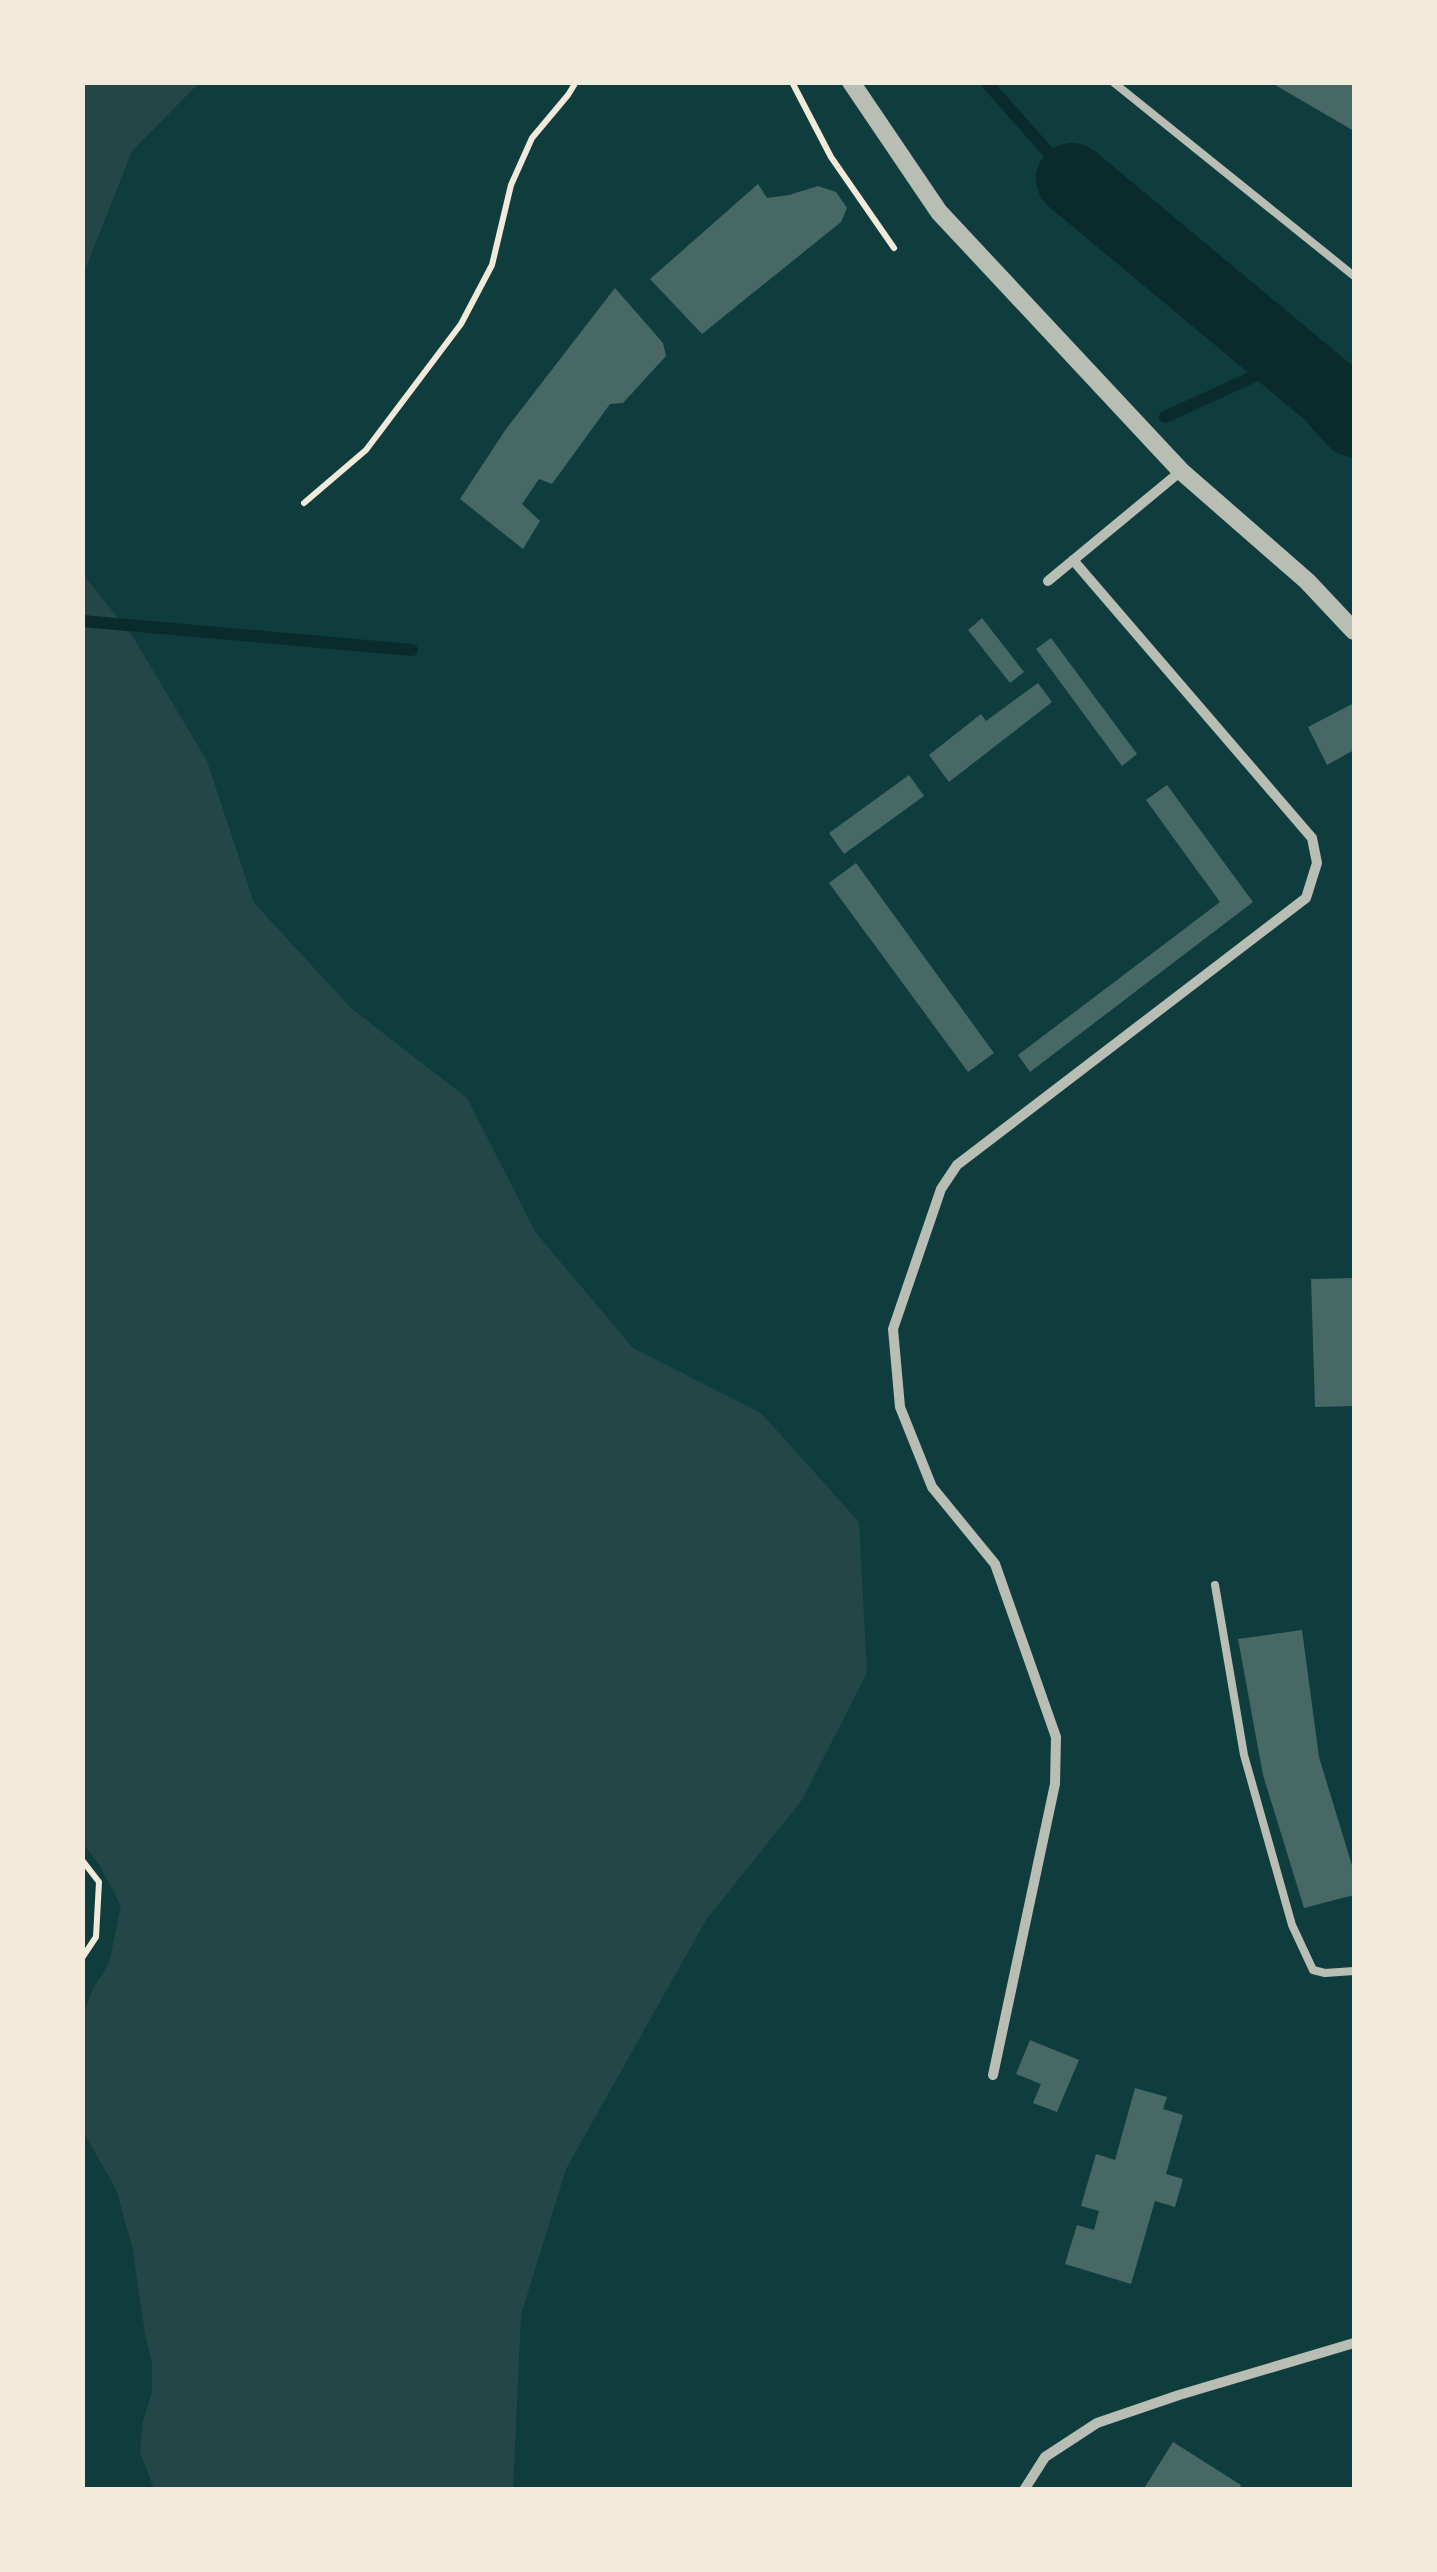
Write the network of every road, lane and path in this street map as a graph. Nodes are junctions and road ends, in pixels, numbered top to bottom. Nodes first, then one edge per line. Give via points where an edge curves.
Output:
1 (576, 82) edge
2 (792, 82) edge
3 (851, 82) edge
4 (1113, 82) edge
5 (894, 248) dead end
6 (1354, 276) edge
7 (1182, 472) junction
8 (304, 503) dead end
9 (1073, 560) junction
10 (1048, 580) dead end
11 (1354, 631) edge
12 (1215, 1585) dead end
13 (82, 1860) edge
14 (82, 1958) edge
15 (1354, 1970) edge
16 (994, 2076) dead end
17 (1354, 2343) edge
18 (1024, 2490) edge

1 - 8 path via 532,138 511,185 492,265 461,324 366,450
2 - 5 path via 831,157
3 - 7 street via 939,212
4 - 6 lane
7 - 9 street
7 - 11 street
9 - 10 street
9 - 16 street via 1312,838 1318,863 1306,898 957,1165 941,1189 893,1329 900,1407 932,1487 995,1564 1056,1737 1054,1784
12 - 15 lane via 1244,1755 1292,1925 1312,1970
13 - 14 path via 99,1882 96,1937
17 - 18 street via 1097,2423 1045,2458

